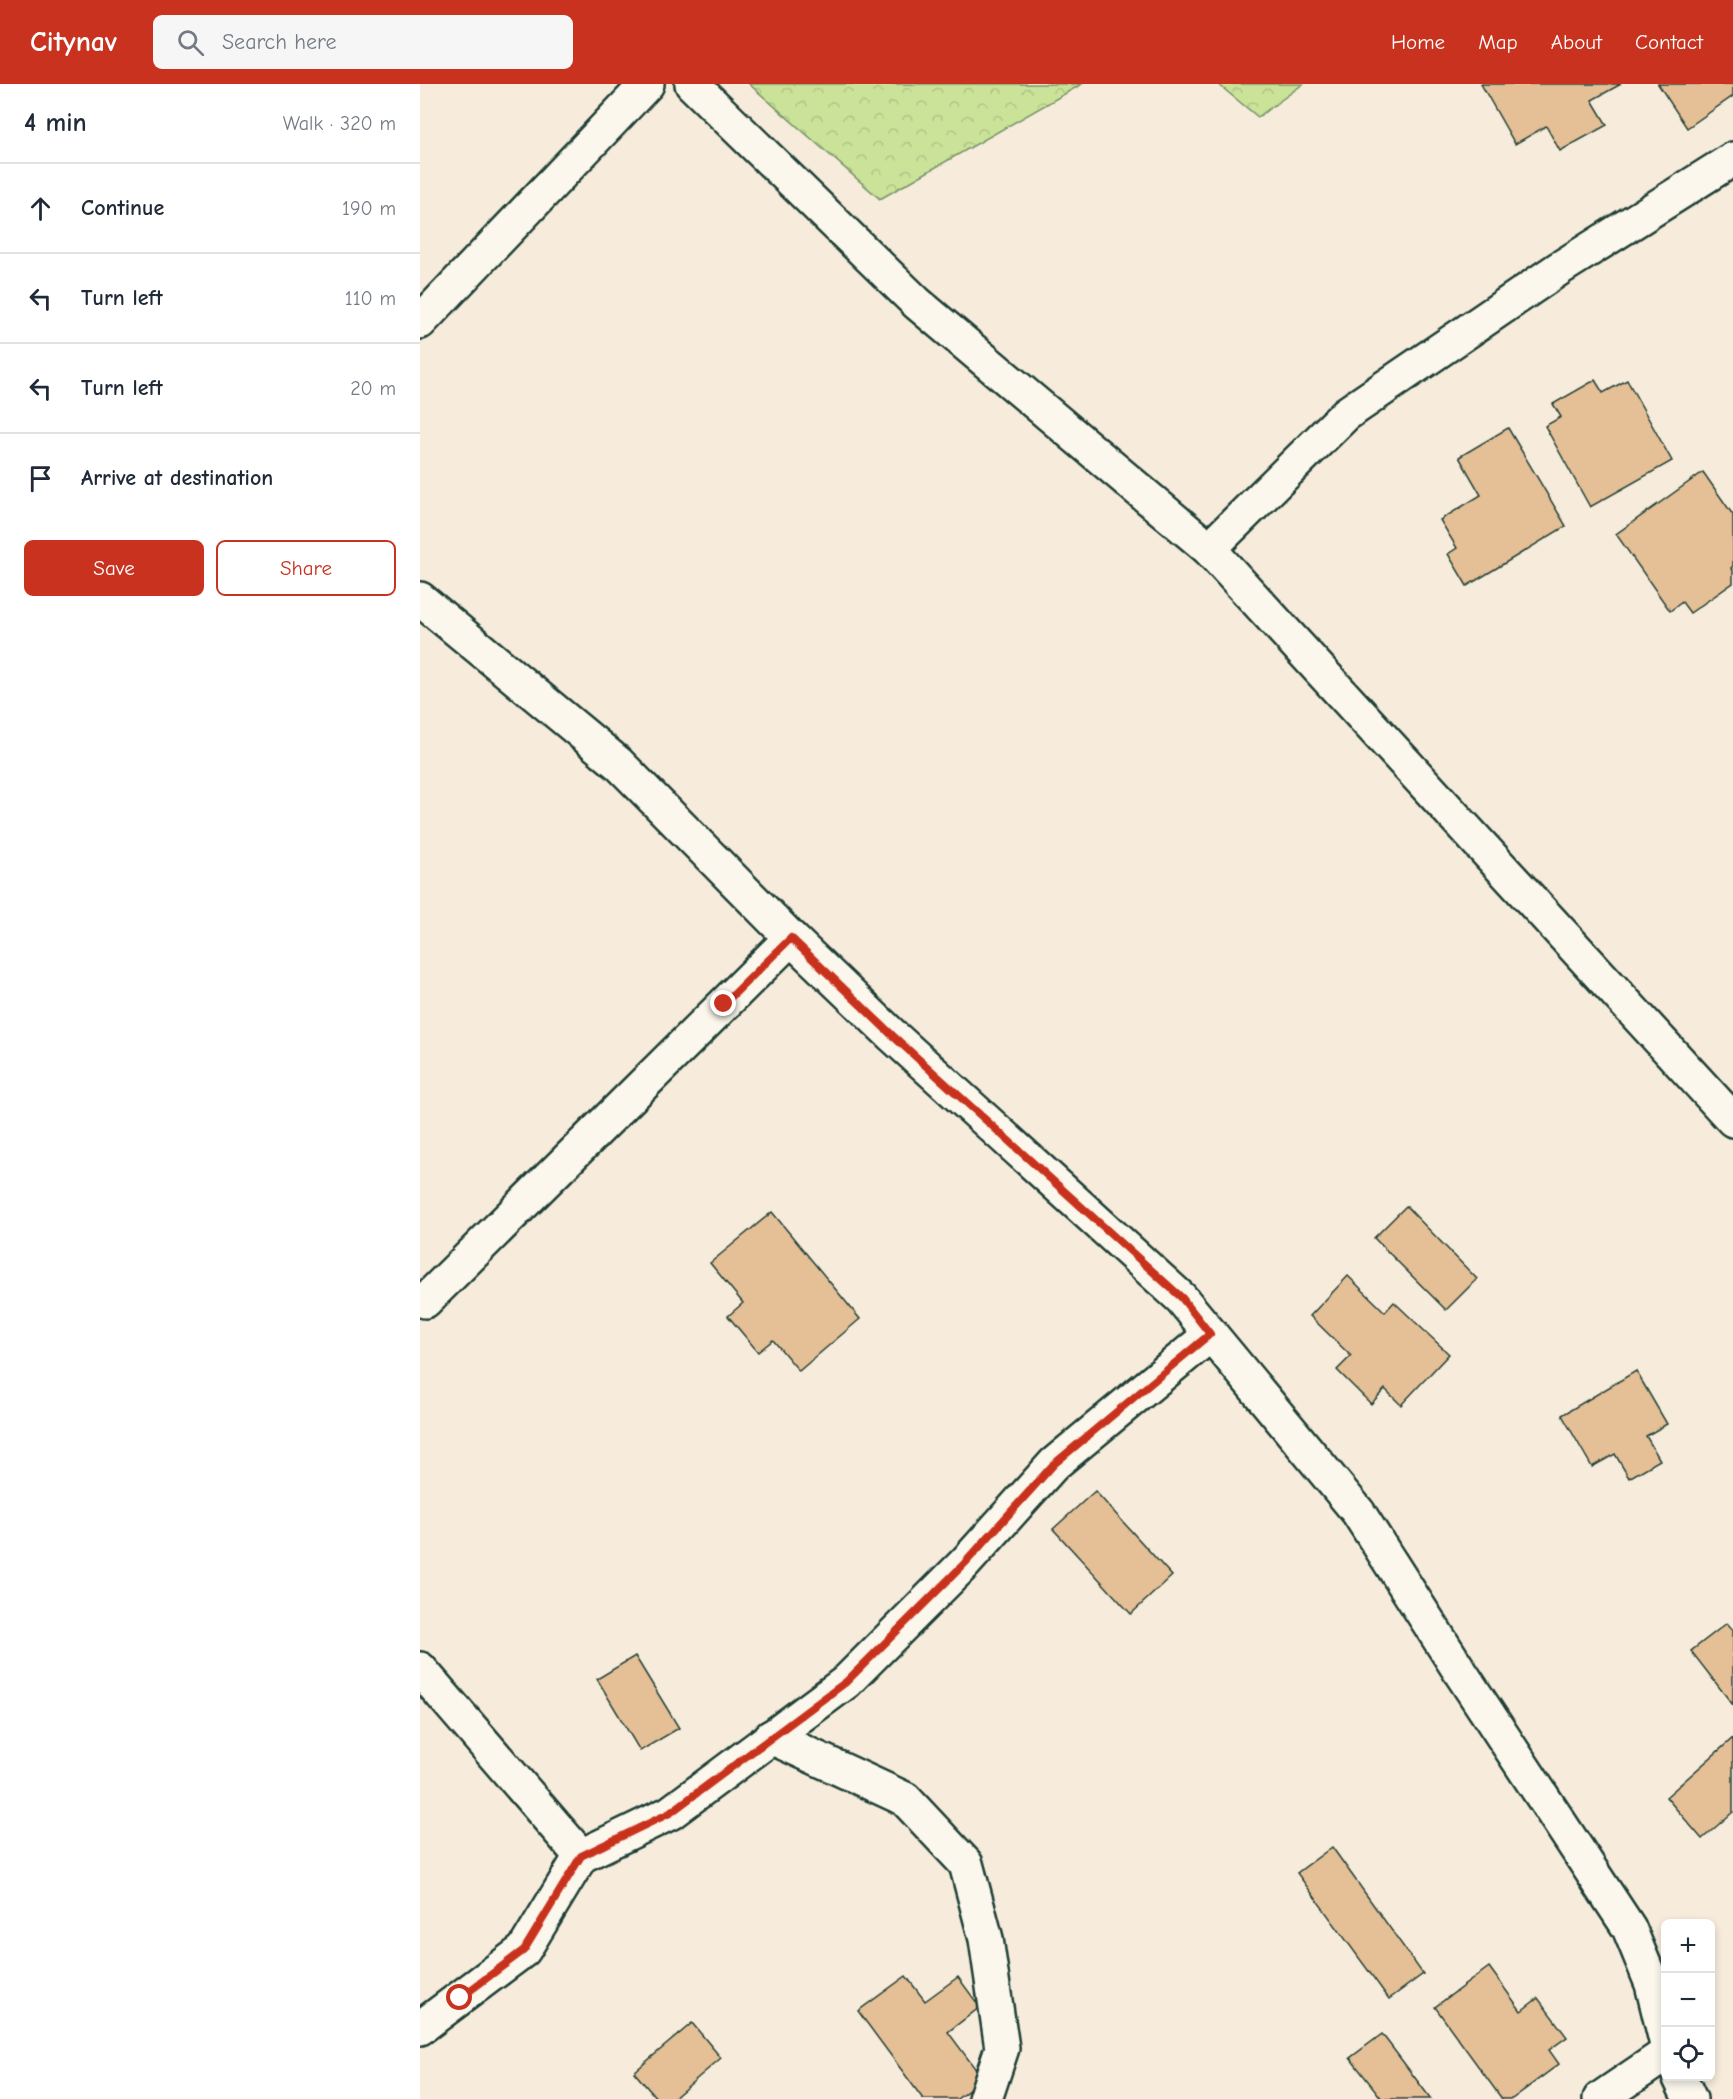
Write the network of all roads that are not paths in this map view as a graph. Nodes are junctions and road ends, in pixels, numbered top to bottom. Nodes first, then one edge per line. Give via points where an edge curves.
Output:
1 (647, 84) edge
2 (692, 84) edge
3 (1733, 159) edge
4 (420, 322) edge
5 (1209, 549) junction
6 (420, 599) edge
7 (791, 938) junction
8 (1733, 1120) edge
9 (425, 1301) dead end
10 (1210, 1334) junction
11 (420, 1669) edge
12 (771, 1737) junction
13 (581, 1856) junction
14 (1662, 2027) edge
15 (420, 2028) edge
16 (1661, 2057) edge
17 (1681, 2081) edge
18 (985, 2099) edge
19 (1600, 2099) edge
20 (1690, 2099) edge

1 - 4 street
2 - 5 street via 917,303
3 - 5 street via 1560,268 1346,414
5 - 8 street
6 - 7 street via 619,765
7 - 9 street
7 - 10 street via 893,1036 1182,1298
10 - 12 street via 1054,1464 965,1563 846,1682
10 - 14 street via 1358,1512 1629,1928 1652,1984
11 - 13 street
12 - 13 street via 670,1813
12 - 18 street via 905,1798 966,1864 986,1939 1002,2048
13 - 15 street via 524,1950
16 - 19 street
17 - 20 street

